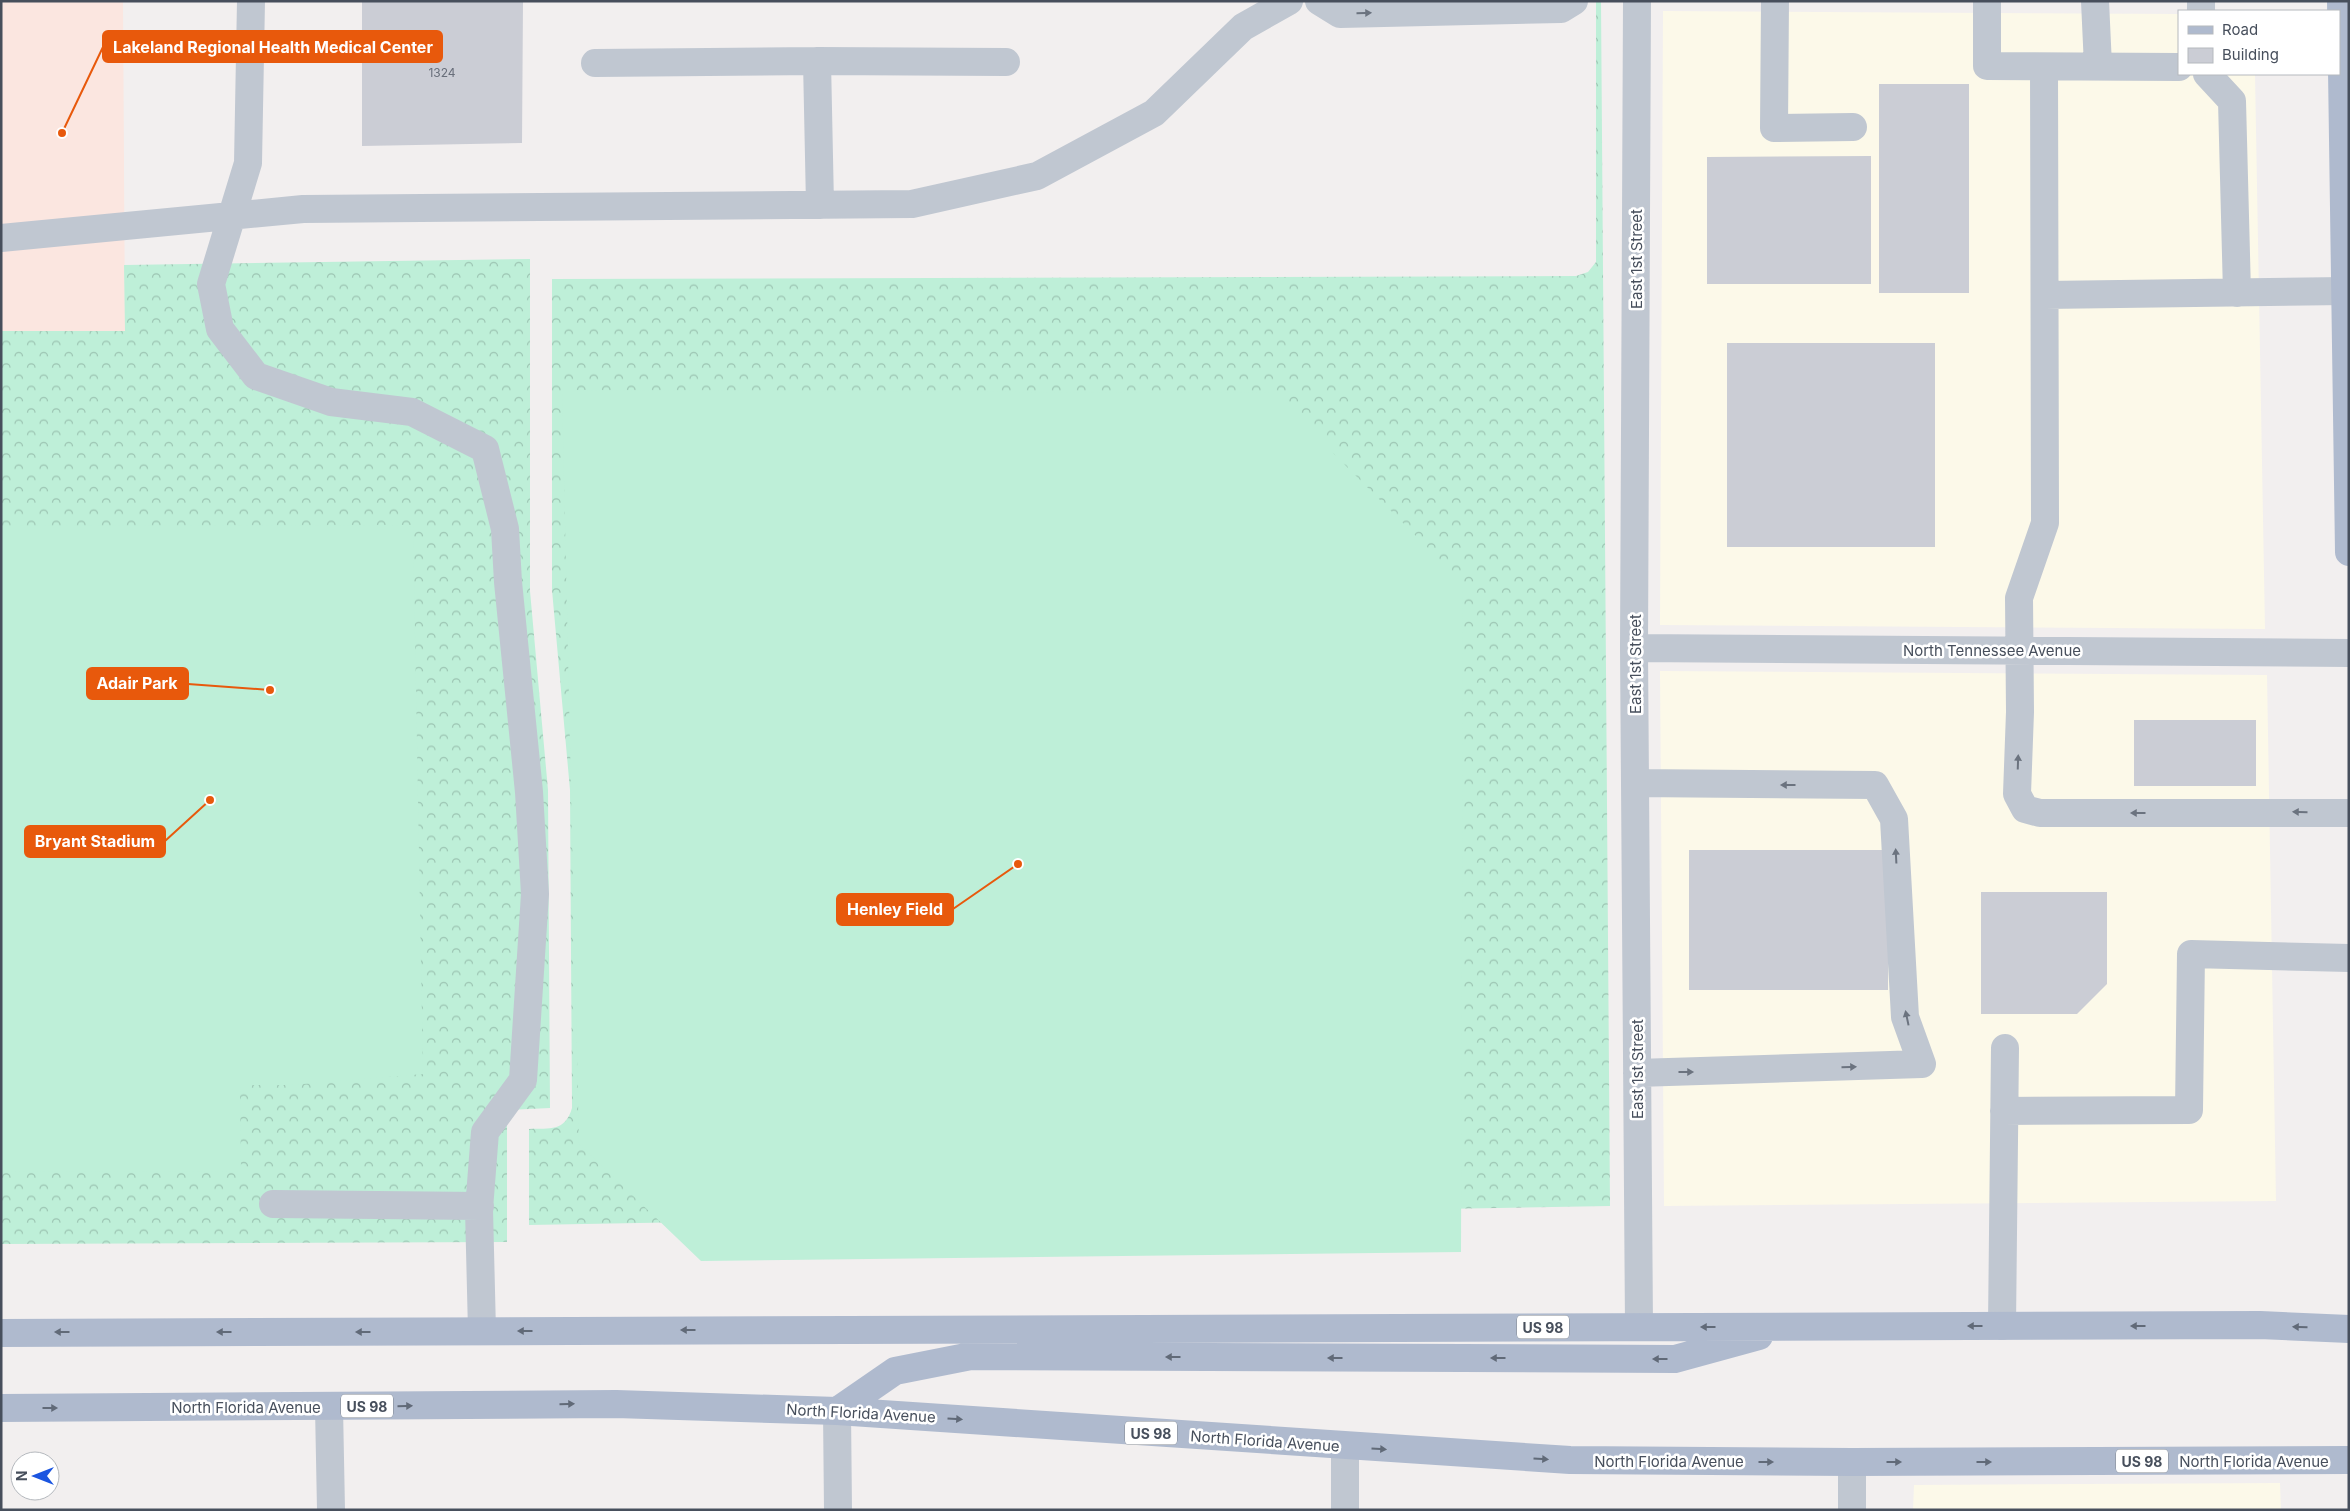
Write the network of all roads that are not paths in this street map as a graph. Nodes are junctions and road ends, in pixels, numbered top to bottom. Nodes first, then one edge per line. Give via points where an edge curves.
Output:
1 (251, 1) edge
2 (1319, 1) edge
3 (1574, 1) edge
4 (1637, 1) edge
5 (1775, 1) edge
6 (1987, 1) edge
7 (2095, 1) edge
8 (2341, 1) edge
9 (1284, 3) edge
10 (817, 62) junction
11 (1006, 62) dead end
12 (595, 63) dead end
13 (2098, 66) junction
14 (2044, 67) junction
15 (2178, 67) edge
16 (2208, 75) edge
17 (1853, 127) dead end
18 (820, 205) junction
19 (232, 216) junction
20 (1, 238) edge
21 (2345, 291) junction
22 (2237, 293) junction
23 (2045, 295) junction
24 (2349, 552) edge
25 (1634, 648) junction
26 (2019, 651) junction
27 (2349, 652) edge
28 (1635, 783) junction
29 (2349, 813) edge
30 (2349, 958) edge
31 (2005, 1048) dead end
32 (1637, 1072) junction
33 (2004, 1111) junction
34 (273, 1204) dead end
35 (480, 1206) junction
36 (2002, 1326) junction
37 (1639, 1327) junction
38 (1792, 1327) junction
39 (2349, 1329) edge
40 (482, 1331) junction
41 (1, 1332) edge
42 (329, 1407) junction
43 (1, 1408) edge
44 (837, 1411) junction
45 (1345, 1447) junction
46 (2349, 1460) edge
47 (1852, 1462) junction
48 (331, 1510) edge
49 (838, 1510) edge
50 (1345, 1510) edge
51 (1852, 1510) edge

1 - 19 street via 248,163
2 -> 3 street via 1340,14 1561,8
4 - 25 street, East 1st Street
5 - 17 street via 1774,128
6 - 14 street via 1987,66
7 - 13 street
8 - 21 main road
9 - 18 street via 1243,28 1154,113 1037,176 912,204
10 - 11 street
10 - 12 street
10 - 18 street
13 - 14 street
13 - 15 street
14 - 23 street
16 - 22 street via 2232,101
18 - 19 street via 321,208
19 - 20 street
19 - 35 street via 211,284 220,329 256,376 331,402 412,412 485,449 505,529 529,792 534,894 524,1080 485,1132
21 - 22 street
21 - 24 main road
22 - 23 street
23 - 26 street via 2045,523 2019,598
25 - 26 street, North Tennessee Avenue
25 - 28 street, East 1st Street
26 - 27 street, North Tennessee Avenue
29 -> 26 street via 2040,813 2025,809 2017,794
28 - 32 street, East 1st Street
32 -> 28 street via 1922,1064 1905,1017 1894,819 1875,785
30 - 33 street via 2191,954 2189,1110
31 - 33 street
32 - 37 street, East 1st Street
33 - 36 street
34 - 35 street
35 - 40 street
36 -> 38 main road, US 98
39 -> 36 main road, US 98 via 2260,1325
38 -> 37 main road, US 98
37 -> 40 main road, US 98
38 -> 44 main road via 1675,1359 971,1356 895,1371
40 -> 41 main road, US 98
43 -> 42 main road, North Florida Avenue / US 98
42 -> 44 main road, North Florida Avenue / US 98 via 616,1404
42 - 48 street
44 -> 45 main road, North Florida Avenue / US 98
44 - 49 street
45 -> 47 main road, North Florida Avenue / US 98 via 1570,1460
45 - 50 street
47 -> 46 main road, North Florida Avenue / US 98
47 - 51 street

